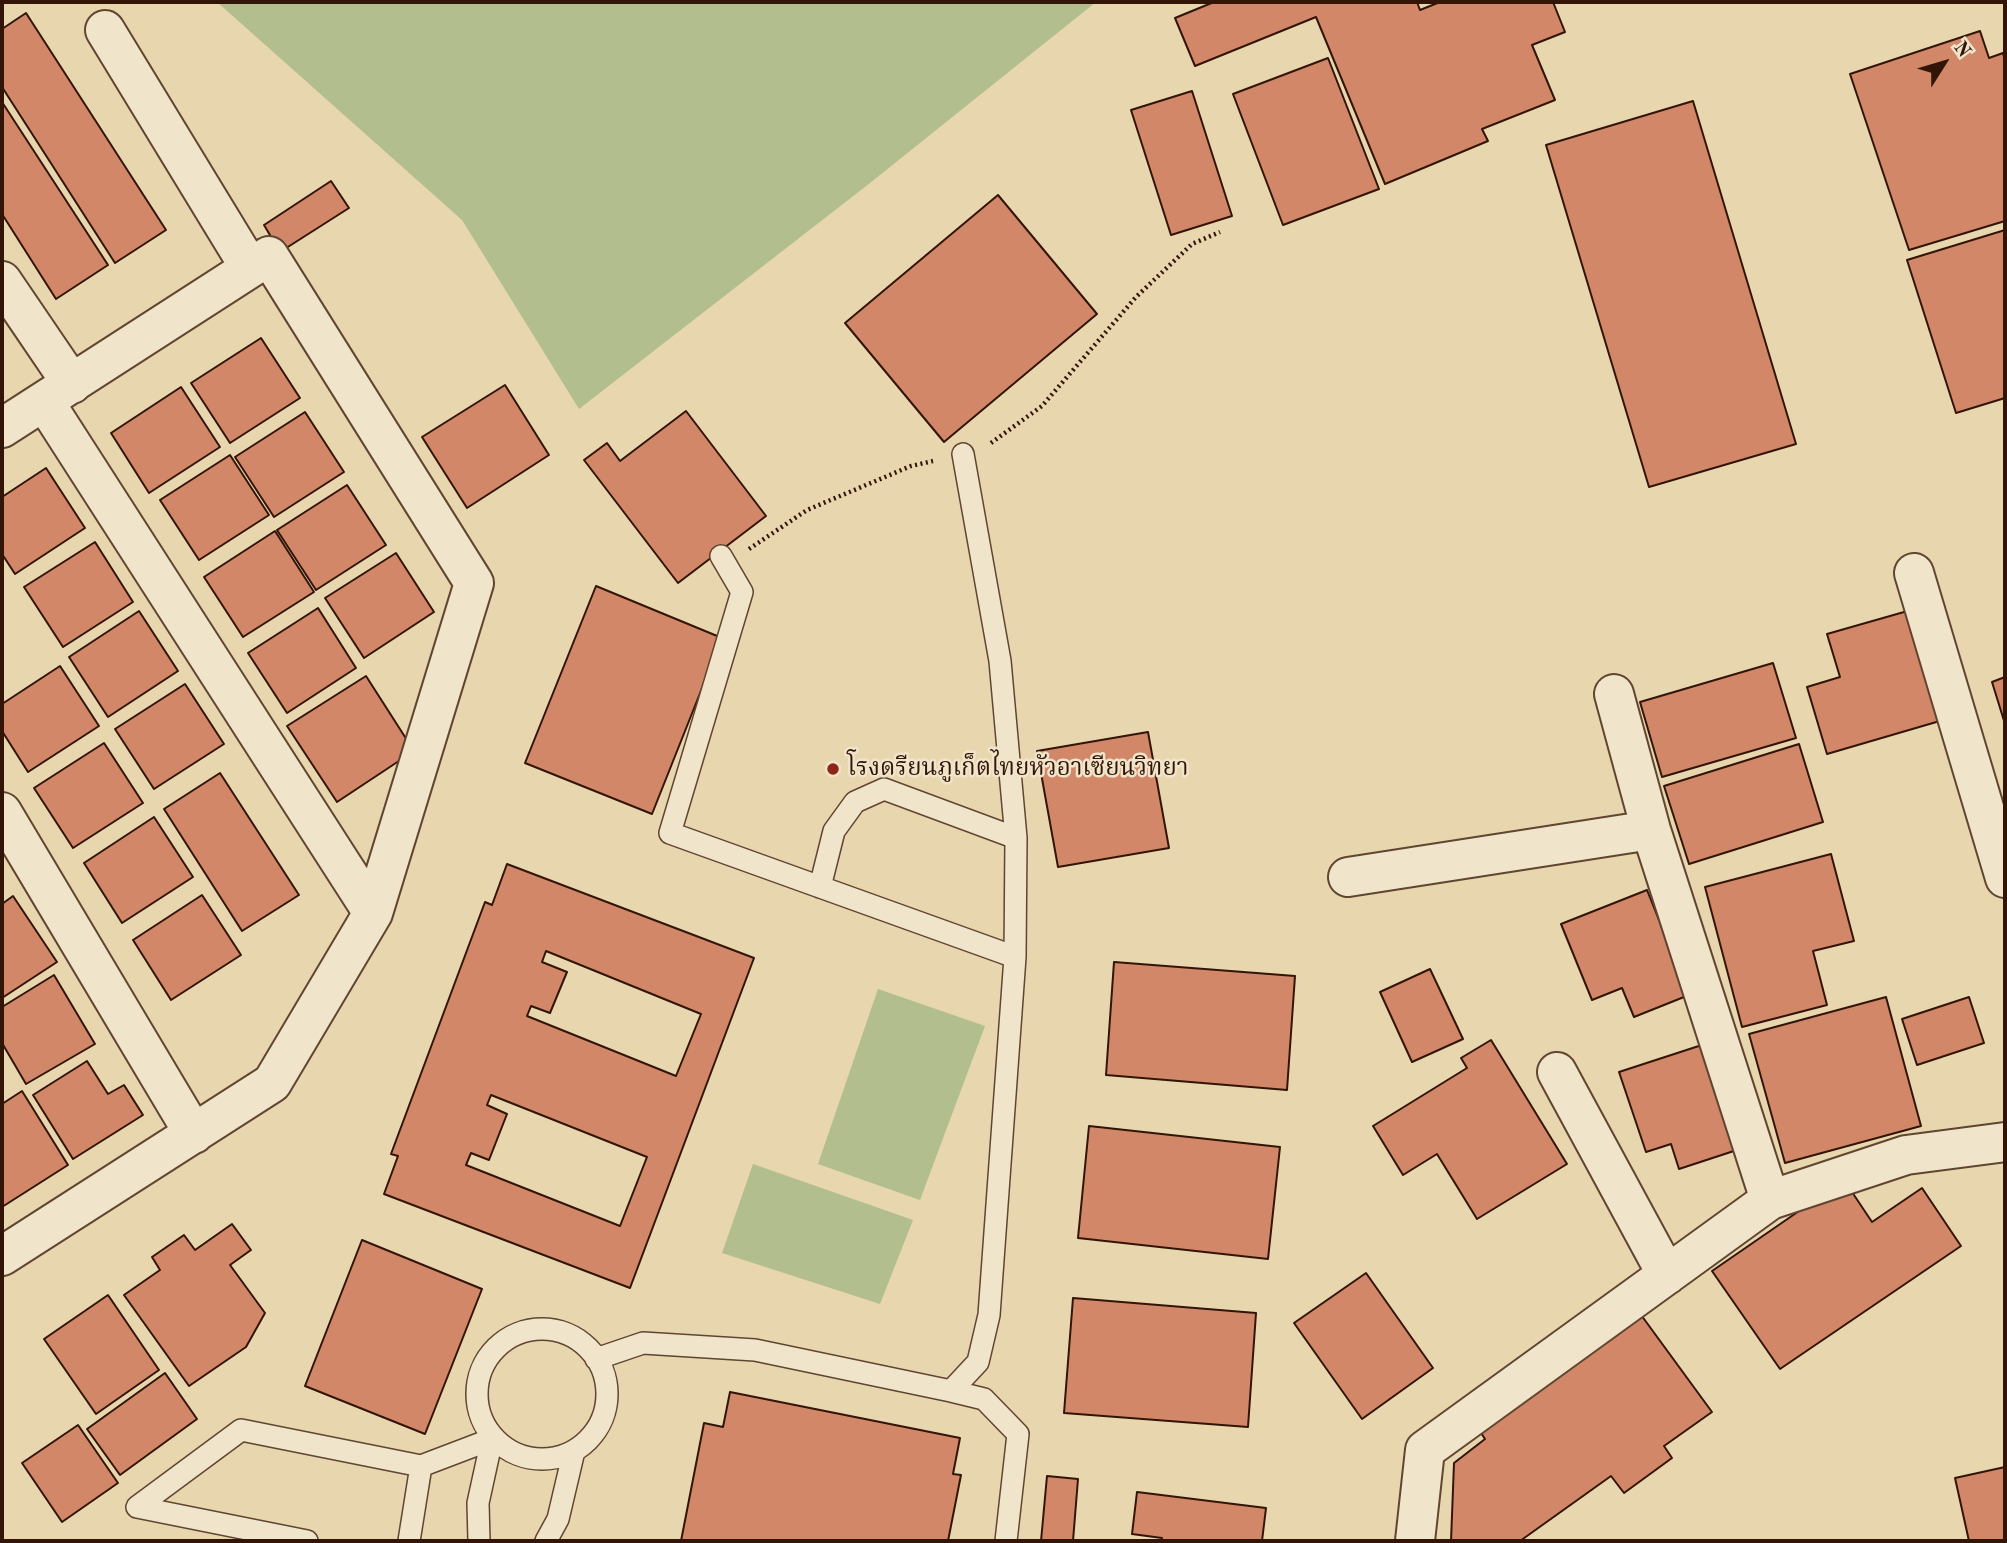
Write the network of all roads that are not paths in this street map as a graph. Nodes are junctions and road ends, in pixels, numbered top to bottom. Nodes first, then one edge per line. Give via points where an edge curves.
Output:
1 (105, 30) dead end
2 (250, 268) junction
3 (2, 281) edge
4 (58, 393) junction
5 (2, 428) edge
6 (964, 454) road end
7 (726, 564) road end
8 (1914, 573) dead end
9 (1614, 694) dead end
10 (2, 812) edge
11 (1651, 830) junction
12 (1016, 838) junction
13 (1348, 877) dead end
14 (2005, 878) edge
15 (820, 887) junction
16 (373, 913) junction
17 (1015, 957) junction
18 (1557, 1072) dead end
19 (194, 1134) junction
20 (2005, 1142) edge
21 (1770, 1200) junction
22 (2, 1256) edge
23 (1667, 1275) junction
24 (596, 1360) junction
25 (951, 1391) junction
26 (492, 1438) junction
27 (575, 1451) junction
28 (421, 1466) junction
29 (307, 1541) edge
30 (408, 1541) edge
31 (479, 1541) edge
32 (546, 1541) edge
33 (1006, 1541) edge
34 (1415, 1541) edge

1 - 2 street
2 - 4 street
2 - 16 street via 269,256 474,583
3 - 4 street
4 - 5 street
4 - 16 street
6 - 12 lane via 1000,661
7 - 15 lane via 742,592 670,833
8 - 14 street
9 - 11 street
10 - 19 street
11 - 13 street
11 - 21 street
12 - 15 lane via 884,789 855,802 834,831
12 - 17 lane
15 - 17 lane
16 - 19 street via 272,1083
17 - 25 lane via 989,1315 978,1362
18 - 23 street
19 - 22 street
20 - 21 street via 1906,1155
21 - 23 street
23 - 34 street via 1424,1450
24 - 25 lane via 643,1343 755,1350
24 - 26 lane via 576,1338 555,1330 515,1334 498,1345 478,1380 477,1401
24 - 27 lane via 604,1373 607,1396 603,1418 592,1437
25 - 33 lane via 984,1399 1018,1434
26 - 27 lane via 531,1458 553,1459
26 - 28 lane
26 - 31 lane via 478,1503
27 - 32 lane via 558,1520
28 - 29 lane via 241,1430 137,1507
28 - 30 lane

